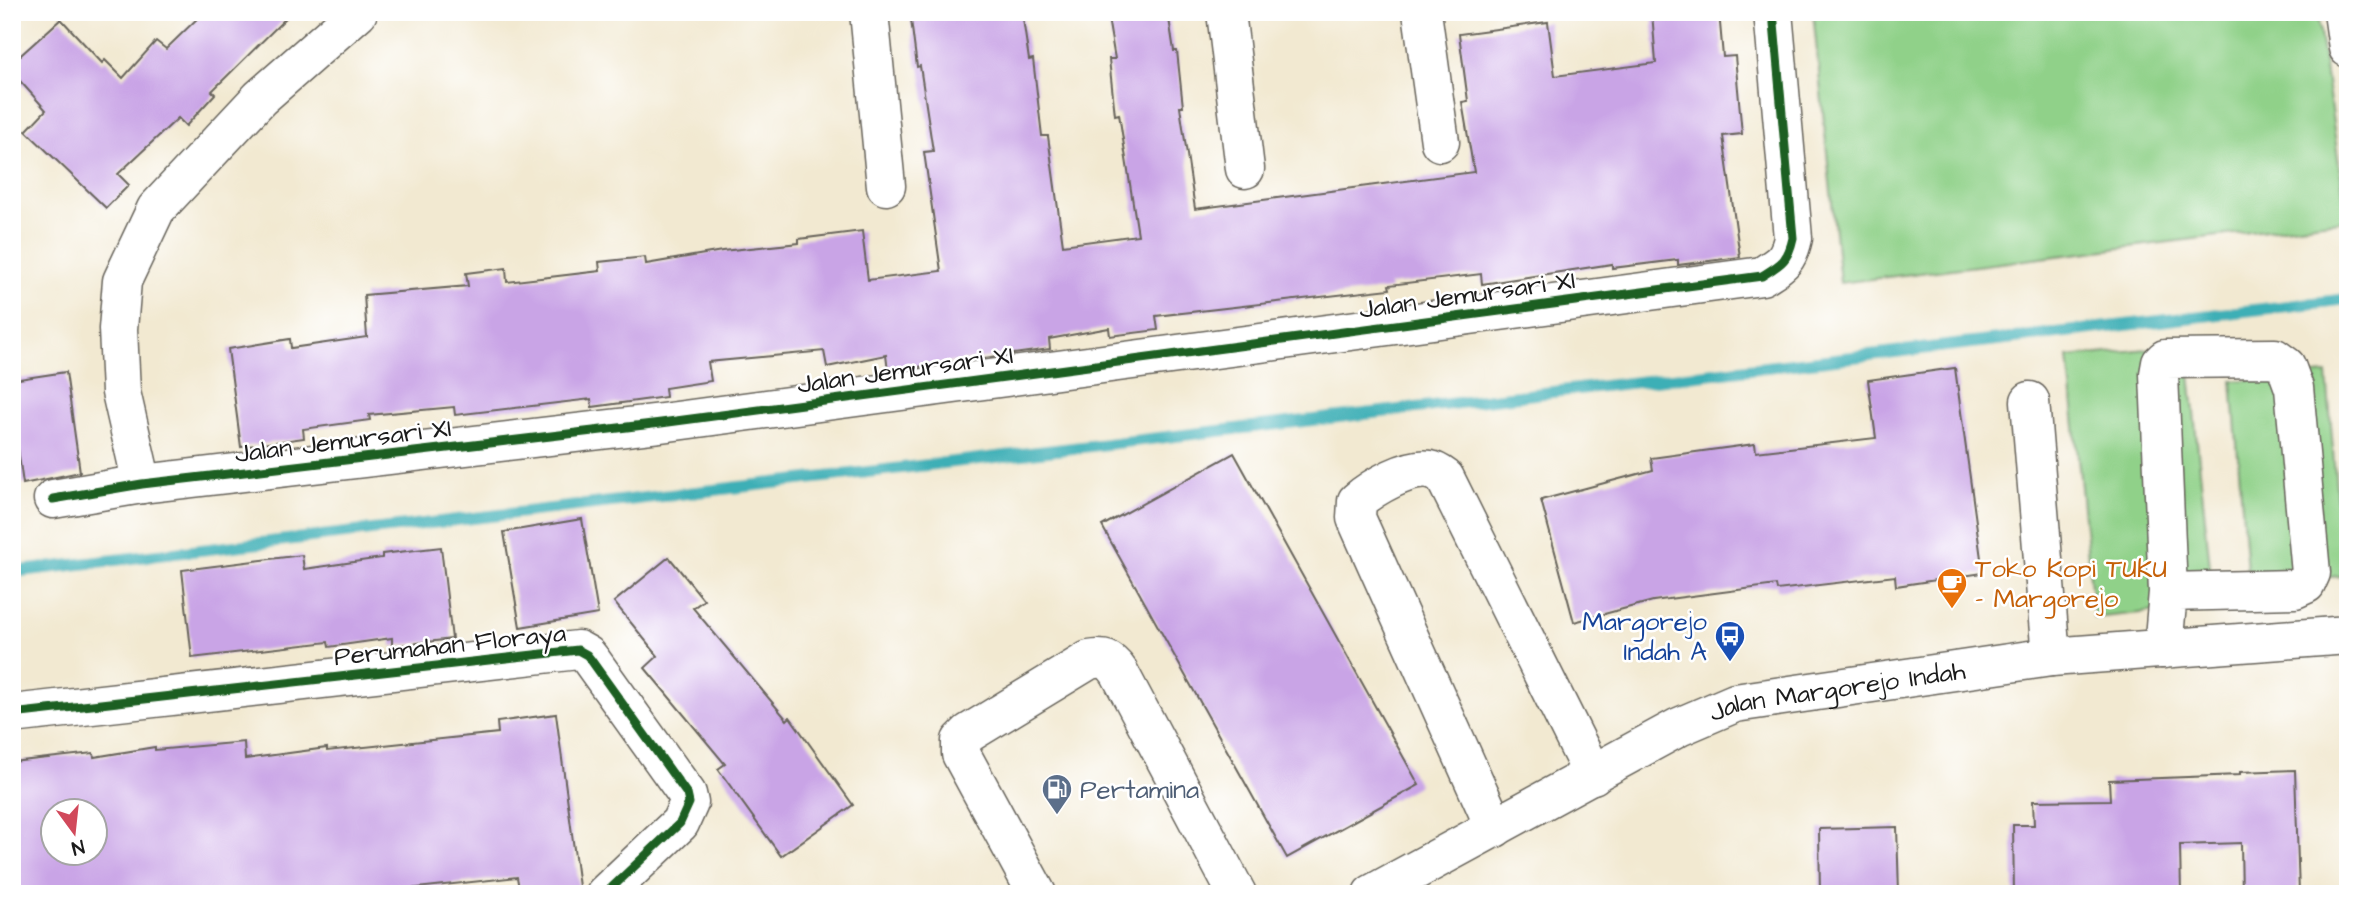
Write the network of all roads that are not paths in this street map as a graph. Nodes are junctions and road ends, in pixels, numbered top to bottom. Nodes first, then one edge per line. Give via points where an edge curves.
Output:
1 (358, 12) edge
2 (869, 12) edge
3 (1227, 12) edge
4 (1422, 12) edge
5 (1773, 12) edge
6 (2343, 12) edge
7 (2348, 48) edge
8 (1440, 142) dead end
9 (1245, 169) dead end
10 (886, 186) dead end
11 (2030, 401) dead end
12 (142, 485) junction
13 (53, 499) dead end
14 (2168, 592) junction
15 (2348, 635) edge
16 (2163, 649) junction
17 (2051, 657) junction
18 (12, 714) edge
19 (1593, 775) junction
20 (1495, 828) junction
21 (605, 894) edge
22 (1037, 894) edge
23 (1237, 894) edge
24 (1372, 894) edge

1 - 12 street via 260,98 156,209 121,281 121,392
2 - 10 street
3 - 9 street
4 - 8 street
5 - 12 street, Jalan Jemursari XI via 1793,238 1785,261 1762,276 661,423
6 - 7 street
11 - 17 street
12 - 13 street, Jalan Jemursari XI
14 - 14 street via 2161,363 2165,359 2276,358 2286,366 2294,388 2311,573 2306,584 2295,589
14 - 16 street
15 - 16 street, Jalan Margorejo Indah
16 - 17 street, Jalan Margorejo Indah
17 - 19 street, Jalan Margorejo Indah via 1735,703 1679,727
18 - 21 street, Perumahan Floraya via 578,650 591,660 689,803 680,823
19 - 20 street, Jalan Margorejo Indah
19 - 20 street via 1445,478 1433,470 1416,469 1371,489 1357,501 1356,518
20 - 24 street, Jalan Margorejo Indah
22 - 23 street via 961,754 961,741 1089,660 1103,658 1119,672

